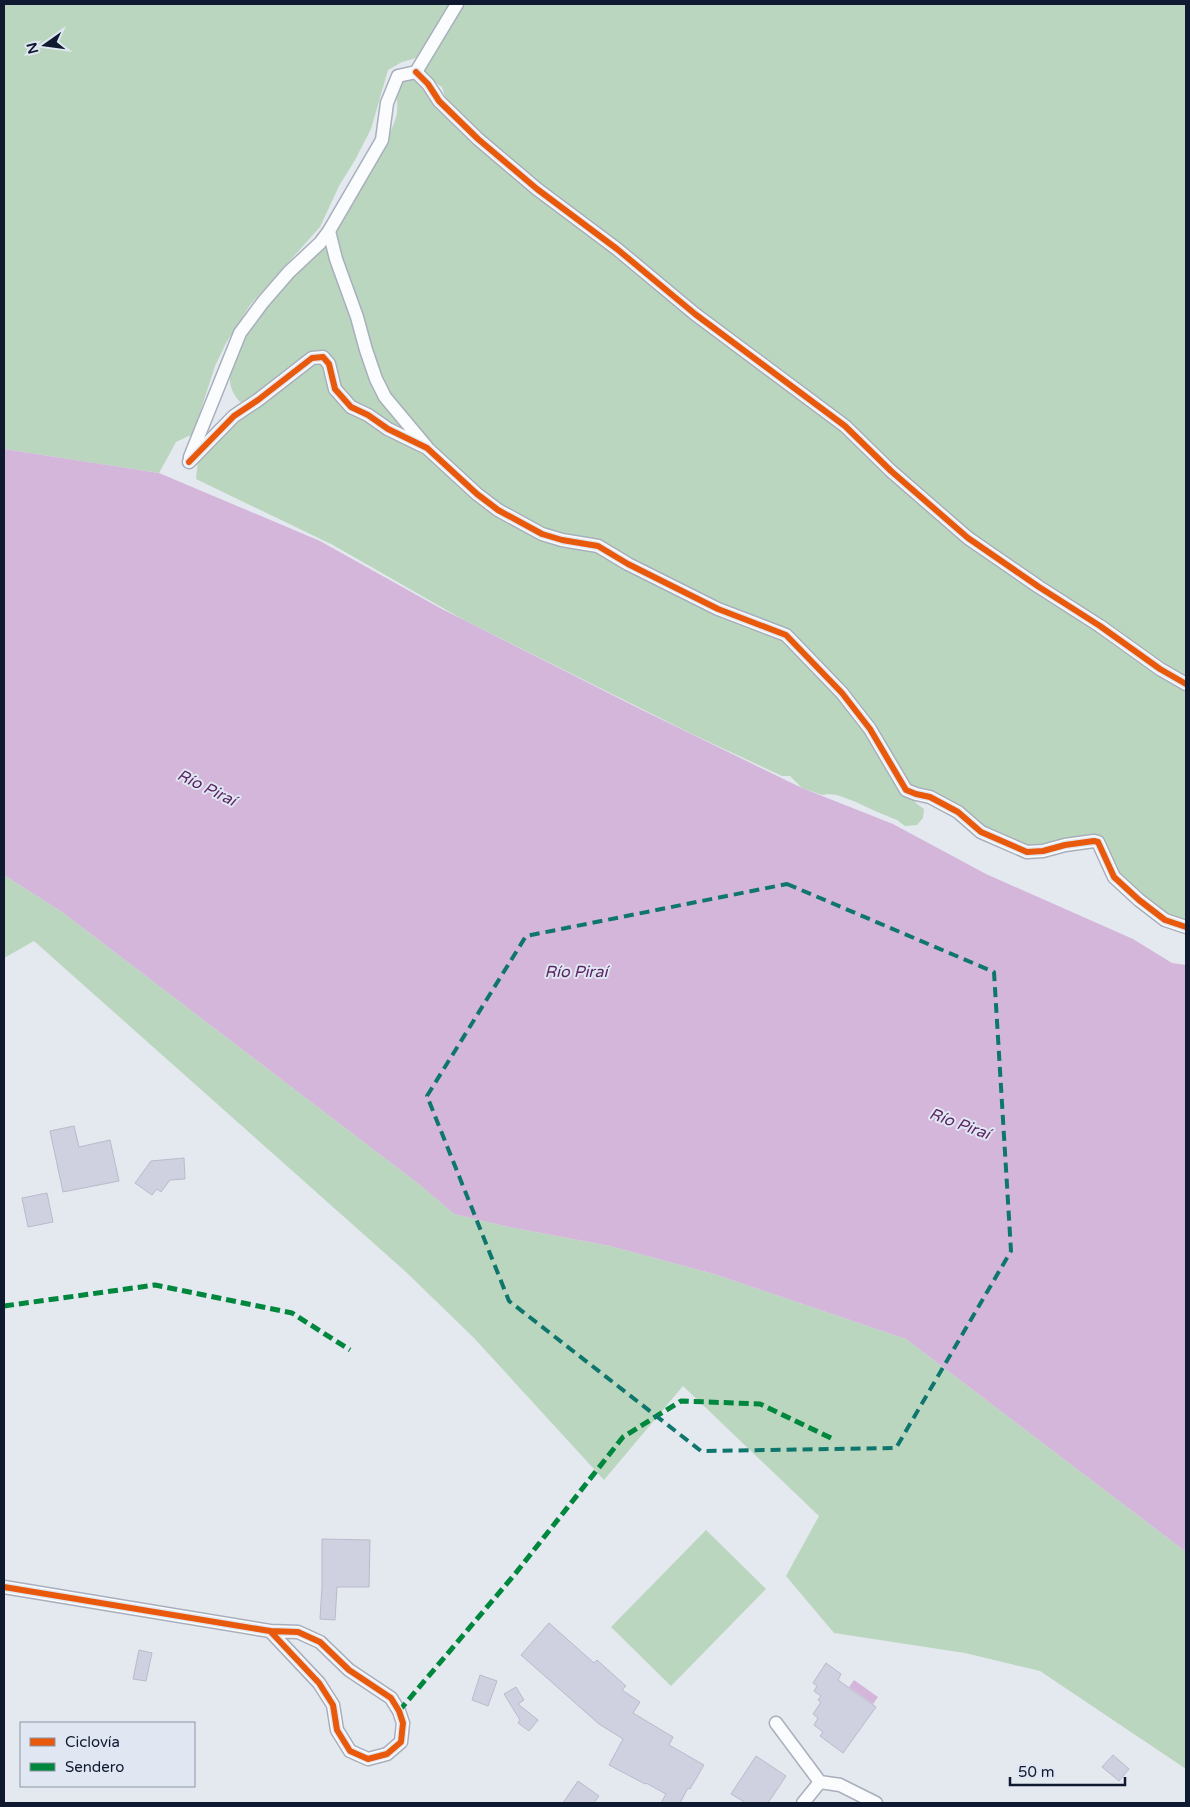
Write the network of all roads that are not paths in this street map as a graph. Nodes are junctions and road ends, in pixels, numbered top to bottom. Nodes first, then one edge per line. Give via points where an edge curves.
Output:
1 (457, 4) edge
2 (416, 72) junction
3 (329, 231) junction
4 (427, 448) junction
5 (1186, 684) edge
6 (1186, 927) edge
7 (4, 1587) edge
8 (270, 1631) junction
9 (776, 1723) dead end
10 (820, 1782) junction
11 (803, 1803) edge
12 (876, 1803) edge

1 - 2 street
2 - 3 street via 398,76 388,103 382,140
2 - 5 street via 439,101 478,139 537,189 617,249 695,314 845,426 968,538
3 - 4 street via 376,379 385,397
3 - 4 street via 263,302 240,333 189,462 234,416 312,358 323,358 329,364 335,390 351,407
4 - 6 street via 498,510 535,530 562,540 598,546 718,609 786,635 848,700 870,729 906,790 930,797 958,812 981,832 1027,852 1065,844 1098,842 1114,877 1165,920
7 - 8 street
8 - 8 street via 319,1683 333,1705 337,1730 350,1751 368,1759 387,1754 401,1742 403,1723 390,1698 349,1670 320,1642 298,1632
9 - 10 street
10 - 11 street
10 - 12 street via 840,1785

